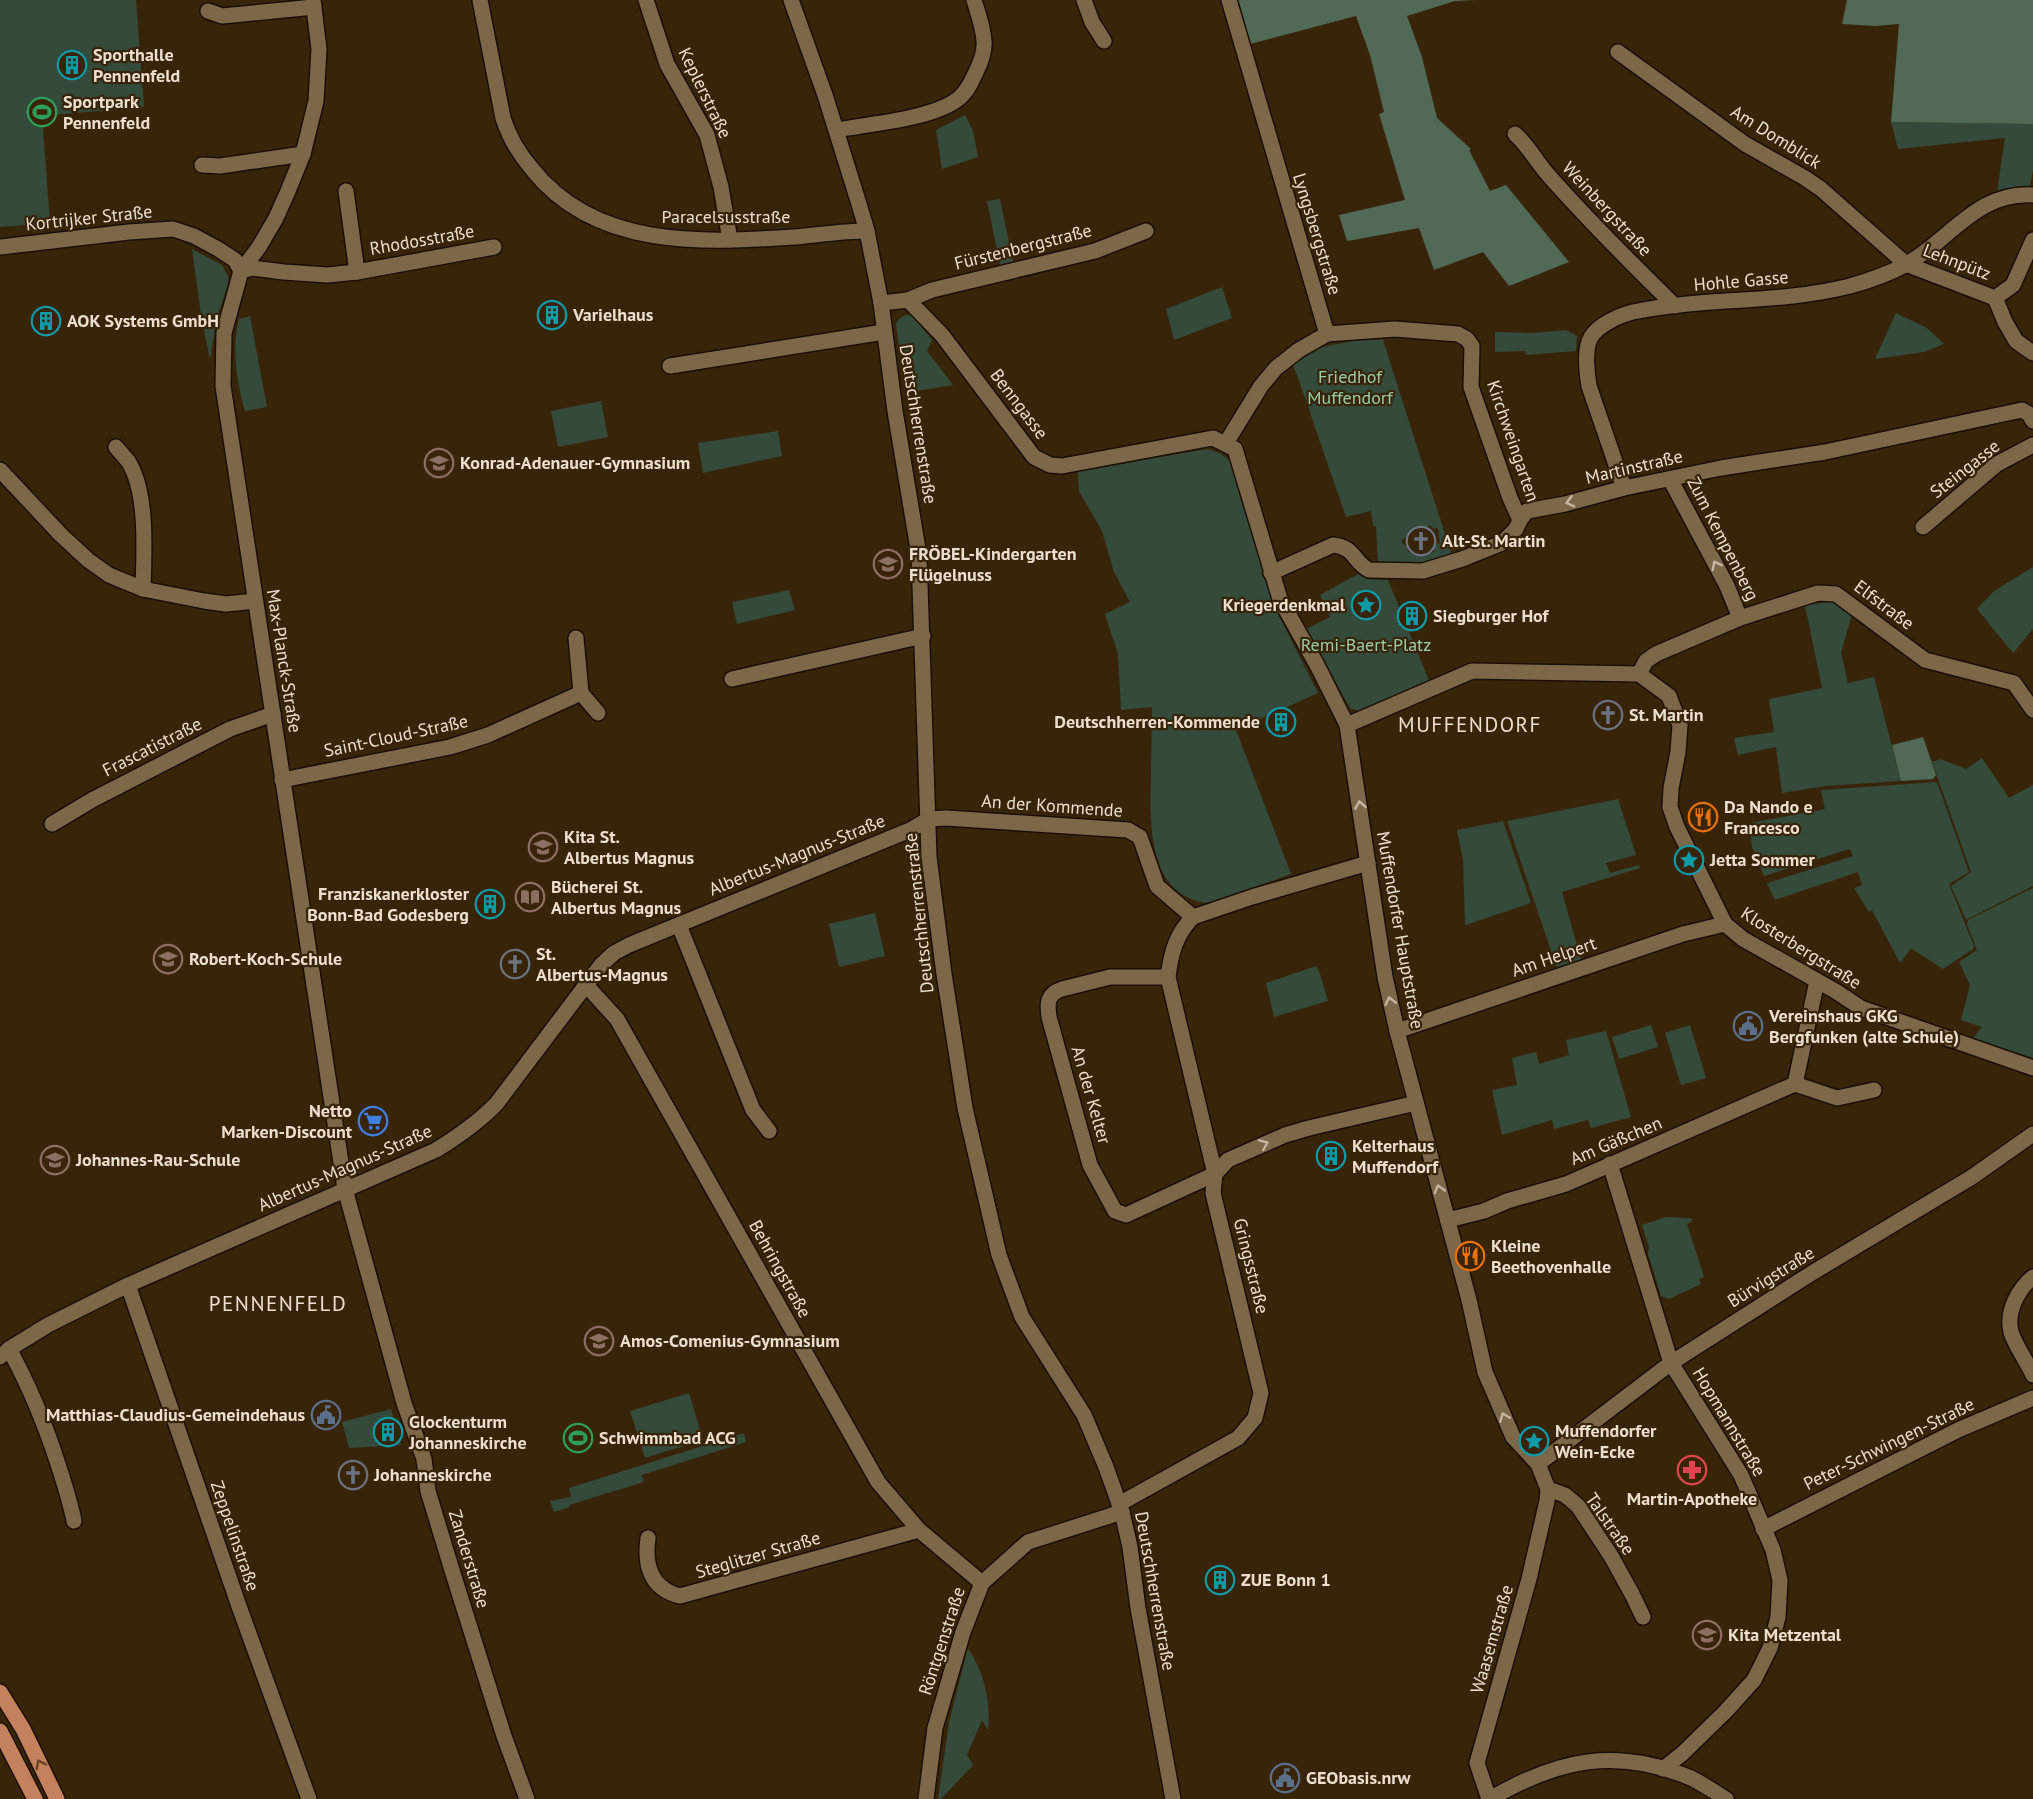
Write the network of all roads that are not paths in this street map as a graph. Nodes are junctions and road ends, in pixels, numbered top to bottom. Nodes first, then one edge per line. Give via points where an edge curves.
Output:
1 (480, 0) edge
2 (646, 0) edge
3 (791, 0) edge
4 (974, 0) edge
5 (1084, 0) edge
6 (1229, 0) edge
7 (314, 3) edge
8 (208, 11) dead end
9 (1104, 41) dead end
10 (1618, 52) dead end
11 (836, 130) junction
12 (1515, 134) dead end
13 (303, 154) junction
14 (202, 165) dead end
15 (346, 191) dead end
16 (2033, 195) edge
17 (867, 231) junction
18 (1146, 231) dead end
19 (730, 240) junction
20 (2033, 240) edge
21 (0, 247) edge
22 (494, 247) dead end
23 (1906, 264) junction
24 (241, 271) junction
25 (357, 272) junction
26 (1995, 298) junction
27 (908, 300) junction
28 (881, 303) junction
29 (1675, 306) junction
30 (884, 332) junction
31 (1327, 334) junction
32 (2033, 353) edge
33 (670, 366) dead end
34 (2031, 417) edge
35 (1226, 443) junction
36 (2033, 445) edge
37 (116, 447) dead end
38 (0, 470) edge
39 (1670, 478) junction
40 (1624, 488) junction
41 (1520, 520) junction
42 (1923, 527) dead end
43 (1271, 573) junction
44 (143, 589) junction
45 (255, 601) junction
46 (1740, 618) junction
47 (923, 636) junction
48 (576, 638) dead end
49 (1639, 674) junction
50 (732, 679) dead end
51 (581, 693) junction
52 (2033, 710) edge
53 (598, 712) dead end
54 (273, 714) junction
55 (1347, 725) junction
56 (282, 780) junction
57 (928, 819) junction
58 (52, 824) dead end
59 (1368, 862) junction
60 (1193, 917) junction
61 (1725, 924) junction
62 (679, 925) junction
63 (1168, 977) junction
64 (1817, 981) junction
65 (586, 985) junction
66 (1396, 1031) junction
67 (2033, 1068) edge
68 (1795, 1084) junction
69 (1874, 1090) dead end
70 (1416, 1103) junction
71 (769, 1131) dead end
72 (2033, 1134) edge
73 (1610, 1164) junction
74 (1215, 1174) junction
75 (345, 1189) junction
76 (1448, 1220) junction
77 (2033, 1277) edge
78 (128, 1285) junction
79 (5, 1353) edge
80 (1671, 1363) junction
81 (2033, 1375) edge
82 (2033, 1398) edge
83 (1538, 1464) junction
84 (1548, 1489) junction
85 (1120, 1508) junction
86 (74, 1521) dead end
87 (1763, 1529) junction
88 (919, 1530) junction
89 (648, 1538) dead end
90 (982, 1583) junction
91 (1643, 1617) dead end
92 (0, 1692) edge
93 (0, 1731) edge
94 (1663, 1768) junction
95 (35, 1799) edge
96 (57, 1799) edge
97 (309, 1799) edge
98 (527, 1799) edge
99 (926, 1799) edge
100 (1173, 1799) edge
101 (1490, 1799) edge
102 (1726, 1799) edge

1 - 19 street, Paracelsusstraße via 503,118 522,157 543,183 561,200 621,229 664,237
2 - 19 street, Keplerstraße via 667,64 707,135
3 - 11 street, Deutschherrenstraße
4 - 11 street via 985,44 981,62 958,99 935,110
5 - 9 street
6 - 31 street, Lyngsbergstraße
7 - 8 street, Max-Planck-Straße via 222,16
7 - 13 street, Max-Planck-Straße via 319,49 316,101
10 - 23 street, Am Domblick via 1745,144 1821,189
11 - 17 street, Deutschherrenstraße
12 - 29 street, Weinbergstraße via 1547,175
13 - 14 street
13 - 24 street, Max-Planck-Straße via 276,218
15 - 25 street, Rhodosstraße
16 - 23 street, Hohle Gasse via 2005,197 1981,206
17 - 19 street, Paracelsusstraße
17 - 28 street, Deutschherrenstraße
18 - 27 street, Fürstenbergstraße via 1095,251 932,290
20 - 26 street, Lehnpütz via 2013,285
21 - 24 street, Kortrijker Straße via 173,229 218,249 235,260
22 - 25 street, Rhodosstraße
23 - 26 street, Lehnpütz
23 - 29 street, Hohle Gasse via 1850,286 1800,295
24 - 25 street, Rhodosstraße via 252,267 327,275
24 - 45 street, Max-Planck-Straße via 224,333 223,386
26 - 32 street, Lehnpütz via 2016,341
27 - 28 street
27 - 35 street, Benngasse via 942,335 1034,457 1041,461 1062,466 1213,438
28 - 30 street, Deutschherrenstraße
29 - 40 street, Hohle Gasse via 1615,319 1590,337 1589,386
30 - 33 street
30 - 47 street, Deutschherrenstraße via 919,555
31 - 35 street via 1276,368
31 - 41 street, Kirchweingarten via 1395,329 1458,333 1467,339 1472,346 1471,387
34 - 39 street, Martinstraße via 2022,410 1825,452
35 - 43 street, Muffendorfer Hauptstraße via 1236,448
36 - 42 street, Steingasse via 1997,464
37 - 44 street via 128,461 141,504
38 - 44 street via 88,560 109,575
39 - 40 street, Martinstraße
46 -> 39 street, Zum Kempenberg
40 -> 41 street, Martinstraße via 1527,511
41 - 43 street, Martinstraße via 1502,543 1424,571 1369,570 1361,567 1350,550 1333,545
43 - 55 street, Muffendorfer Hauptstraße via 1280,599
44 - 45 street via 226,604
45 - 54 street, Max-Planck-Straße
46 - 49 street, Elfstraße via 1656,654 1646,661
46 - 52 street, Elfstraße via 1818,593 1836,594 1925,660 2014,683
47 - 50 street
47 - 57 street, Deutschherrenstraße
48 - 51 street
49 - 55 street via 1472,671
49 - 61 street, Klosterbergstraße via 1669,696 1680,724 1670,807
51 - 53 street
51 - 56 street, Saint-Cloud-Straße via 488,735 450,747
54 - 56 street, Max-Planck-Straße
54 - 58 street, Frascatistraße via 230,729
59 -> 55 street, Muffendorfer Hauptstraße
56 - 75 street, Max-Planck-Straße
57 - 60 street, An der Kommende via 1128,830 1140,837 1157,886
57 - 62 street, Albertus-Magnus-Straße via 910,830
57 - 85 street, Deutschherrenstraße via 929,857 954,1044 999,1255 1022,1317 1084,1415
59 - 60 street
66 -> 59 street, Muffendorfer Hauptstraße
60 - 63 street via 1183,927
61 - 64 street, Klosterbergstraße via 1743,939
61 - 66 street, Am Helpert via 1683,934
62 - 65 street, Albertus-Magnus-Straße via 614,953
62 - 71 street via 753,1110
63 - 74 street, Gringsstraße
63 - 74 street, An der Kelter via 1110,977 1054,992 1047,1004 1049,1017 1090,1165 1115,1211 1126,1215
64 - 67 street, Klosterbergstraße via 1861,1008
64 - 68 street
65 - 75 street, Albertus-Magnus-Straße via 481,1120 436,1150
65 - 88 street, Behringstraße via 617,1019 878,1482
66 - 70 street, Muffendorfer Hauptstraße
68 - 69 street via 1837,1098
68 - 73 street, Am Gäßchen
74 -> 70 street via 1228,1160 1285,1135
76 -> 70 street, Muffendorfer Hauptstraße
72 - 80 street, Bürvigstraße via 1972,1177
73 - 76 street, Am Gäßchen via 1566,1184
73 - 80 street, Hopmannstraße
74 - 85 street, Gringsstraße via 1213,1193 1261,1393 1256,1418 1238,1438
75 - 78 street, Albertus-Magnus-Straße
75 - 98 street, Zanderstraße via 404,1403 424,1459 428,1491 483,1672
83 -> 76 street, Muffendorfer Hauptstraße via 1513,1437 1485,1372
77 - 81 street via 2013,1302 2011,1331
78 - 79 street, Albertus-Magnus-Straße via 48,1324
78 - 97 street, Zeppelinstraße
79 - 86 street via 29,1389 48,1435
80 - 83 street, Bürvigstraße
80 - 87 street, Hopmannstraße via 1741,1475
82 - 87 street, Peter-Schwingen-Straße via 1958,1430
83 - 84 street
84 - 91 street, Talstraße via 1566,1495 1578,1506 1611,1556
84 - 101 street, Waasemstraße via 1529,1579 1478,1763
85 - 90 street, Röntgenstraße via 1028,1542
85 - 100 street, Deutschherrenstraße
87 - 94 street, Hopmannstraße via 1780,1580 1778,1617 1770,1648 1754,1680 1683,1753
88 - 89 street, Steglitzer Straße via 680,1596 665,1591 656,1582 646,1557
88 - 90 street, Behringstraße
90 - 99 street, Röntgenstraße via 935,1728
96 -> 92 main road
93 - 95 main road
94 - 101 street via 1625,1760 1591,1761 1549,1770
94 - 102 street

